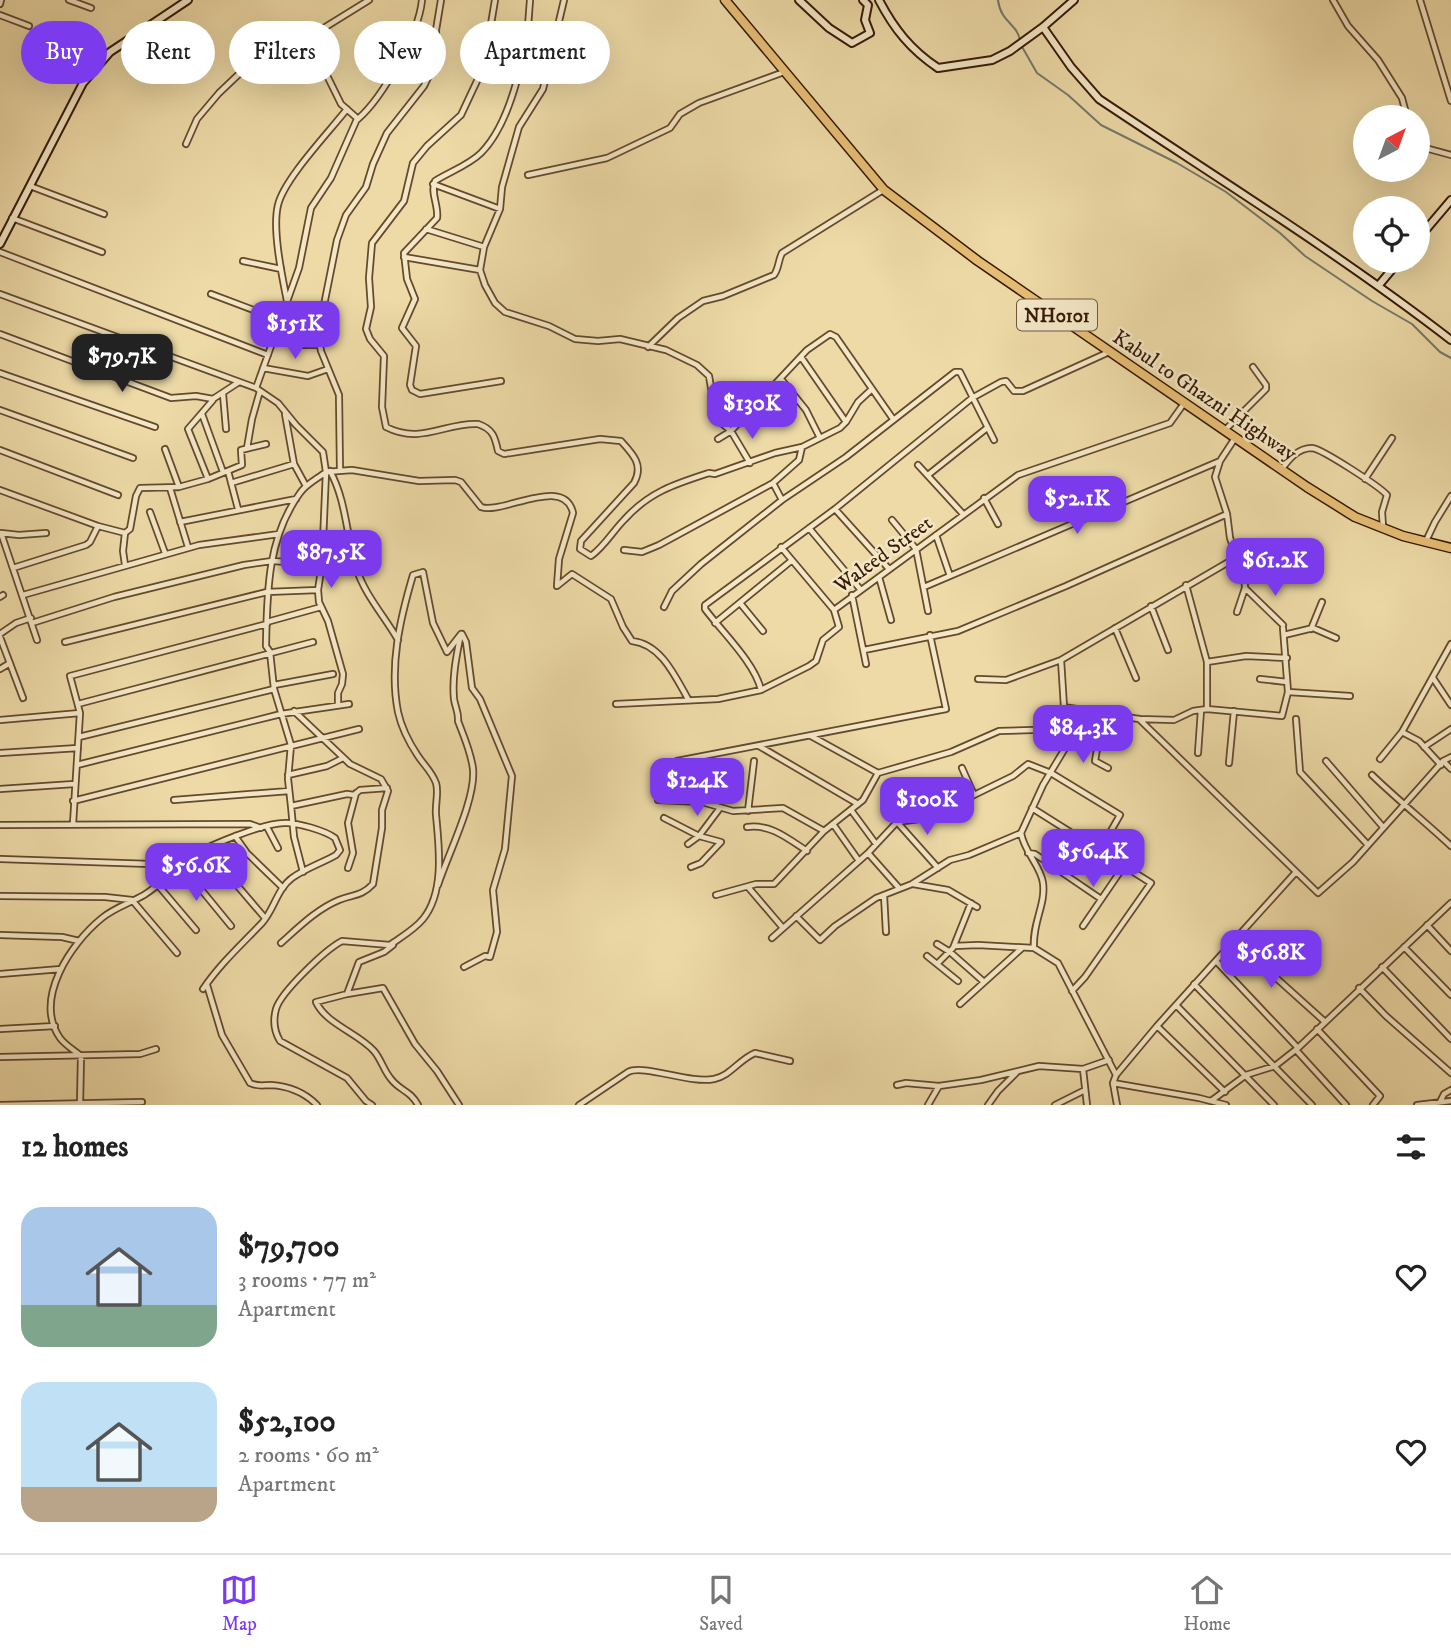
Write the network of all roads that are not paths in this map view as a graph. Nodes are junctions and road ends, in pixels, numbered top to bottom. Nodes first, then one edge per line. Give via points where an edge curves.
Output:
1 (69, 0) edge
2 (187, 0) edge
3 (369, 0) edge
4 (422, 0) edge
5 (441, 0) edge
6 (495, 0) edge
7 (530, 0) edge
8 (564, 0) edge
9 (725, 0) edge
10 (799, 0) edge
11 (863, 0) edge
12 (878, 0) edge
13 (1074, 0) edge
14 (1334, 0) edge
15 (1420, 0) edge
16 (91, 8) dead end
17 (0, 15) edge
18 (337, 21) edge
19 (21, 23) edge
20 (1043, 27) junction
21 (784, 72) junction
22 (230, 84) edge
23 (331, 84) edge
24 (1451, 101) edge
25 (1404, 105) edge
26 (347, 109) junction
27 (358, 119) junction
28 (186, 144) dead end
29 (1430, 149) edge
30 (1451, 155) edge
31 (527, 176) dead end
32 (433, 184) junction
33 (29, 185) junction
34 (884, 190) junction
35 (1451, 200) edge
36 (500, 209) junction
37 (104, 214) dead end
38 (12, 218) junction
39 (1430, 225) edge
40 (426, 229) junction
41 (0, 244) edge
42 (484, 247) junction
43 (0, 252) edge
44 (102, 252) dead end
45 (404, 257) junction
46 (243, 261) dead end
47 (281, 270) junction
48 (480, 270) junction
49 (1389, 273) edge
50 (1379, 285) junction
51 (0, 294) edge
52 (211, 294) dead end
53 (287, 301) junction
54 (280, 320) junction
55 (0, 334) edge
56 (273, 340) junction
57 (1451, 340) edge
58 (320, 345) junction
59 (648, 347) junction
60 (1110, 351) junction
61 (268, 355) junction
62 (801, 357) junction
63 (1253, 367) dead end
64 (263, 368) junction
65 (328, 369) junction
66 (0, 373) edge
67 (781, 379) junction
68 (501, 381) dead end
69 (239, 382) junction
70 (258, 389) junction
71 (872, 389) junction
72 (223, 393) junction
73 (972, 398) junction
74 (214, 399) junction
75 (1185, 402) junction
76 (0, 410) edge
77 (202, 413) junction
78 (285, 413) junction
79 (893, 419) junction
80 (846, 422) junction
81 (155, 427) dead end
82 (987, 428) junction
83 (226, 429) dead end
84 (1225, 430) junction
85 (732, 431) junction
86 (1236, 437) junction
87 (820, 438) junction
88 (1392, 438) dead end
89 (718, 439) dead end
90 (994, 440) dead end
91 (266, 444) dead end
92 (802, 447) junction
93 (247, 448) junction
94 (165, 449) dead end
95 (0, 450) edge
96 (133, 458) dead end
97 (1220, 461) junction
98 (750, 463) junction
99 (294, 464) junction
100 (918, 465) dead end
101 (1282, 469) junction
102 (340, 470) junction
103 (328, 471) junction
104 (225, 472) junction
105 (928, 475) junction
106 (208, 479) junction
107 (1365, 479) junction
108 (231, 483) junction
109 (773, 483) junction
110 (306, 486) junction
111 (179, 487) junction
112 (170, 488) junction
113 (0, 490) edge
114 (118, 495) dead end
115 (1451, 496) edge
116 (984, 498) junction
117 (296, 499) junction
118 (782, 500) junction
119 (238, 509) junction
120 (835, 509) junction
121 (150, 512) dead end
122 (963, 514) junction
123 (1227, 514) junction
124 (892, 520) dead end
125 (180, 522) junction
126 (998, 524) dead end
127 (98, 526) junction
128 (809, 528) junction
129 (1383, 528) junction
130 (1, 533) edge
131 (46, 533) dead end
132 (125, 533) junction
133 (279, 534) junction
134 (936, 535) junction
135 (1426, 542) junction
136 (188, 547) junction
137 (781, 547) junction
138 (1451, 548) edge
139 (916, 549) junction
140 (624, 550) dead end
141 (165, 553) junction
142 (1237, 557) junction
143 (272, 561) junction
144 (791, 561) junction
145 (322, 564) junction
146 (125, 565) junction
147 (13, 568) junction
148 (889, 569) junction
149 (950, 576) junction
150 (879, 577) junction
151 (1186, 585) junction
152 (924, 587) junction
153 (1245, 588) junction
154 (860, 589) junction
155 (318, 590) junction
156 (267, 592) junction
157 (23, 595) junction
158 (852, 595) junction
159 (1322, 602) dead end
160 (740, 603) junction
161 (1152, 606) junction
162 (321, 607) junction
163 (664, 607) dead end
164 (834, 610) junction
165 (928, 611) dead end
166 (1237, 612) dead end
167 (891, 620) dead end
168 (31, 621) junction
169 (267, 623) junction
170 (715, 623) junction
171 (1115, 628) junction
172 (1311, 629) junction
173 (763, 631) dead end
174 (461, 634) junction
175 (930, 635) junction
176 (1284, 635) junction
177 (0, 636) edge
178 (1336, 638) dead end
179 (37, 640) dead end
180 (399, 640) junction
181 (65, 642) dead end
182 (313, 642) dead end
183 (1451, 644) edge
184 (863, 650) junction
185 (1168, 650) dead end
186 (270, 652) junction
187 (1287, 658) junction
188 (1061, 660) junction
189 (10, 663) junction
190 (1207, 663) junction
191 (866, 664) dead end
192 (0, 668) edge
193 (333, 674) dead end
194 (1136, 678) dead end
195 (1433, 678) junction
196 (978, 679) dead end
197 (1260, 679) dead end
198 (1287, 682) junction
199 (274, 687) junction
200 (761, 690) junction
201 (1288, 692) junction
202 (1350, 696) dead end
203 (23, 698) dead end
204 (688, 699) junction
205 (78, 704) junction
206 (349, 704) dead end
207 (616, 704) dead end
208 (338, 705) junction
209 (1451, 705) edge
210 (1064, 707) junction
211 (1200, 709) junction
212 (1208, 709) junction
213 (1234, 711) junction
214 (294, 712) junction
215 (80, 713) junction
216 (281, 714) junction
217 (1127, 719) junction
218 (1139, 719) junction
219 (1296, 719) dead end
220 (0, 720) edge
221 (359, 729) dead end
222 (1067, 729) junction
223 (1451, 729) edge
224 (1402, 732) junction
225 (811, 736) junction
226 (79, 737) junction
227 (321, 738) junction
228 (1070, 740) junction
229 (1098, 743) junction
230 (290, 744) junction
231 (758, 746) junction
232 (1424, 747) junction
233 (78, 748) junction
234 (0, 753) edge
235 (1198, 753) dead end
236 (1451, 757) edge
237 (343, 758) junction
238 (1380, 759) dead end
239 (677, 761) dead end
240 (754, 761) dead end
241 (1325, 761) dead end
242 (1229, 763) dead end
243 (1442, 763) junction
244 (77, 765) junction
245 (962, 768) dead end
246 (1108, 768) dead end
247 (1451, 769) edge
248 (878, 773) junction
249 (1051, 773) junction
250 (288, 775) junction
251 (1373, 775) dead end
252 (74, 784) junction
253 (387, 788) junction
254 (0, 789) edge
255 (289, 791) junction
256 (356, 793) junction
257 (974, 795) junction
258 (174, 800) dead end
259 (658, 800) dead end
260 (73, 801) junction
261 (858, 804) junction
262 (290, 806) junction
263 (1403, 806) junction
264 (720, 808) junction
265 (1032, 808) junction
266 (851, 810) junction
267 (748, 811) junction
268 (664, 818) dead end
269 (897, 822) junction
270 (293, 823) junction
271 (73, 824) junction
272 (833, 824) junction
273 (0, 825) edge
274 (747, 827) dead end
275 (1383, 827) junction
276 (265, 828) junction
277 (824, 831) junction
278 (1021, 833) junction
279 (235, 836) junction
280 (699, 836) junction
281 (688, 844) dead end
282 (876, 844) junction
283 (1368, 845) junction
284 (1451, 846) edge
285 (278, 848) dead end
286 (206, 849) junction
287 (1100, 850) junction
288 (807, 851) junction
289 (868, 853) junction
290 (1027, 853) junction
291 (0, 859) edge
292 (859, 861) junction
293 (181, 865) junction
294 (1124, 866) junction
295 (691, 867) dead end
296 (939, 868) junction
297 (348, 869) dead end
298 (303, 872) junction
299 (1296, 872) junction
300 (157, 884) junction
301 (912, 884) junction
302 (747, 886) junction
303 (283, 888) junction
304 (899, 888) junction
305 (436, 893) junction
306 (884, 894) junction
307 (716, 895) dead end
308 (0, 896) edge
309 (1101, 899) junction
310 (132, 900) junction
311 (971, 903) junction
312 (1451, 903) edge
313 (977, 906) dead end
314 (796, 916) junction
315 (265, 918) junction
316 (1427, 925) junction
317 (231, 926) dead end
318 (1083, 926) dead end
319 (783, 928) junction
320 (196, 930) dead end
321 (887, 932) dead end
322 (0, 935) edge
323 (772, 938) dead end
324 (1234, 940) junction
325 (80, 941) junction
326 (396, 942) junction
327 (281, 943) dead end
328 (937, 944) dead end
329 (954, 946) junction
330 (1404, 947) junction
331 (1022, 948) junction
332 (1034, 948) junction
333 (1451, 951) edge
334 (950, 952) junction
335 (177, 953) dead end
336 (927, 956) dead end
337 (1216, 961) junction
338 (937, 964) junction
339 (464, 967) dead end
340 (1382, 967) junction
341 (61, 969) junction
342 (0, 974) edge
343 (958, 981) dead end
344 (984, 982) junction
345 (1194, 984) junction
346 (1360, 988) junction
347 (1072, 991) junction
348 (346, 994) junction
349 (1451, 995) edge
350 (960, 1004) dead end
351 (1176, 1005) junction
352 (1324, 1021) junction
353 (55, 1026) junction
354 (1157, 1026) junction
355 (0, 1029) edge
356 (1317, 1029) junction
357 (1451, 1039) edge
358 (156, 1049) dead end
359 (1297, 1049) junction
360 (81, 1056) junction
361 (0, 1057) edge
362 (1109, 1060) junction
363 (790, 1061) dead end
364 (1275, 1066) junction
365 (1083, 1069) junction
366 (1018, 1072) junction
367 (1451, 1073) edge
368 (1116, 1075) junction
369 (1246, 1075) junction
370 (1113, 1083) junction
371 (897, 1085) dead end
372 (940, 1086) junction
373 (1085, 1090) junction
374 (1451, 1090) edge
375 (1225, 1092) junction
376 (1199, 1098) junction
377 (1212, 1101) junction
378 (1451, 1101) edge
379 (142, 1102) dead end
380 (1439, 1102) junction
381 (80, 1104) edge
382 (0, 1105) edge
383 (317, 1105) edge
384 (372, 1105) edge
385 (418, 1105) edge
386 (459, 1105) edge
387 (579, 1105) edge
388 (928, 1105) edge
389 (988, 1105) edge
390 (1055, 1105) edge
391 (1087, 1105) edge
392 (1117, 1105) edge
393 (1198, 1105) edge
394 (1226, 1105) edge
395 (1275, 1105) edge
396 (1312, 1105) edge
397 (1346, 1105) edge
398 (1373, 1105) edge
399 (1417, 1105) edge

1 - 16 street
2 - 33 street via 110,52 83,83
3 - 18 street
4 - 27 street via 415,29 390,76
5 - 58 street via 437,59 424,86 387,133 366,187 344,220 319,326
6 - 98 street via 484,66 461,115 413,163 404,201 372,243 366,329 384,355 384,425 426,434 478,424 491,431 498,451 504,454 600,439 621,442 636,458 638,473 581,541 580,549 588,556 599,550 626,517 665,487
7 - 32 street via 527,44 494,135 480,154
8 - 36 street via 543,89 519,127 511,150
9 - 21 highway, Kabul to Ghazni Highway / NH0101
10 - 11 street via 852,43 870,33 865,20 868,5
12 - 20 street via 893,28 938,68 992,60
13 - 20 street
14 - 25 street
15 - 24 street
17 - 19 street
20 - 50 street via 1099,99
21 - 31 street via 699,103 680,114 670,128 607,158
21 - 34 highway, Kabul to Ghazni Highway / NH0101
22 - 28 street via 197,119
23 - 26 street
26 - 27 street
26 - 47 street via 278,203
27 - 53 street via 331,178 311,208
29 - 30 street
32 - 36 street
32 - 40 street via 437,218
33 - 37 street
33 - 38 street
34 - 59 street via 782,253 774,275 703,300
34 - 60 highway, Kabul to Ghazni Highway / NH0101
35 - 39 street
36 - 42 street
38 - 41 street
38 - 44 street
40 - 42 street
40 - 45 street
42 - 48 street
43 - 61 street
45 - 48 street
45 - 68 street via 415,299 402,328 416,346 412,390 420,394
46 - 47 street
47 - 53 street
48 - 59 street via 495,303 505,312 575,339 620,340
49 - 50 street
50 - 57 street
51 - 69 street
52 - 54 street
53 - 54 street
54 - 56 street
55 - 74 street via 166,397
56 - 58 street
56 - 61 street
58 - 65 street
59 - 85 street via 697,365 709,376 719,421
60 - 73 street via 1018,393 1006,381
60 - 75 highway, Kabul to Ghazni Highway / NH0101
61 - 64 street
62 - 67 street
62 - 71 street via 834,334
62 - 80 street
63 - 84 street via 1266,389
64 - 65 street via 308,376
64 - 70 street
65 - 102 street via 339,395
66 - 81 street
67 - 85 street
67 - 87 street via 806,410
69 - 70 street
69 - 72 street
70 - 78 street via 278,402
70 - 93 street
71 - 79 street
71 - 80 street
72 - 74 street
72 - 83 street
73 - 79 street via 957,371
73 - 82 street
73 - 120 street
74 - 77 street
75 - 84 highway, Kabul to Ghazni Highway / NH0101
75 - 116 street, Waleed Street via 1170,423 1017,475
76 - 96 street
77 - 104 street
77 - 106 street via 188,432
78 - 99 street
78 - 103 street via 323,452
79 - 118 street
80 - 87 street
82 - 90 street
82 - 105 street
84 - 86 highway, Kabul to Ghazni Highway / NH0101
85 - 89 street
85 - 98 street
86 - 97 street
86 - 101 highway, Kabul to Ghazni Highway / NH0101
87 - 92 street
88 - 107 street
91 - 93 street
92 - 98 street
92 - 109 street via 800,460
93 - 104 street via 240,450 242,465
94 - 111 street
95 - 114 street
97 - 123 street via 1215,477
97 - 149 street
99 - 108 street
99 - 110 street
100 - 105 street
101 - 107 street via 1291,457 1314,448
101 - 129 highway, Kabul to Ghazni Highway / NH0101 via 1355,517
102 - 103 street
102 - 204 street via 419,481 455,480 486,509 540,496 568,502 573,513 559,559 557,586 572,575 611,599 632,641 652,647
103 - 110 street
103 - 145 street
103 - 180 street via 344,507 357,571
104 - 106 street
104 - 108 street
105 - 122 street
106 - 111 street
107 - 129 street via 1387,495
108 - 119 street
109 - 118 street
109 - 140 street via 659,545 642,552
110 - 117 street
111 - 112 street
112 - 125 street
112 - 132 street via 140,488
113 - 127 street
115 - 135 street
116 - 122 street, Waleed Street
116 - 126 street
117 - 119 street
117 - 133 street
118 - 163 street via 701,564 672,591
119 - 125 street
120 - 128 street
120 - 148 street
121 - 141 street
122 - 134 street, Waleed Street
123 - 142 street
123 - 175 street via 958,631
124 - 139 street
125 - 136 street
127 - 132 street
127 - 147 street via 86,545
128 - 137 street
128 - 154 street
129 - 135 highway, Kabul to Ghazni Highway / NH0101
130 - 131 street
130 - 147 street
132 - 146 street
133 - 136 street
133 - 143 street
134 - 139 street, Waleed Street
134 - 149 street
135 - 138 highway, Kabul to Ghazni Highway / NH0101
136 - 141 street
137 - 144 street
137 - 170 street via 705,605
139 - 148 street, Waleed Street
139 - 152 street
141 - 146 street
142 - 151 street
142 - 153 street via 1244,568
143 - 145 street
143 - 156 street
143 - 168 street
144 - 160 street
144 - 164 street
145 - 155 street
146 - 157 street
147 - 157 street
148 - 150 street, Waleed Street
149 - 152 street
150 - 154 street, Waleed Street
150 - 167 street
151 - 161 street
151 - 190 street
152 - 165 street
153 - 166 street
153 - 176 street via 1283,626
154 - 158 street, Waleed Street
155 - 156 street
155 - 162 street
156 - 169 street
156 - 181 street
157 - 168 street
158 - 164 street, Waleed Street
158 - 184 street
159 - 172 street
160 - 170 street
160 - 173 street
161 - 171 street
161 - 185 street
162 - 169 street
162 - 208 street via 343,674
164 - 200 street, Waleed Street via 839,627 823,640 816,661
168 - 177 street via 16,623
168 - 179 street
169 - 186 street
169 - 205 street via 72,674
170 - 200 street via 756,675
171 - 188 street
171 - 194 street
172 - 176 street
172 - 178 street
174 - 180 street via 447,652 433,623 423,572 419,572 413,575
174 - 305 street via 454,697 473,773 464,818
174 - 339 street via 472,688 512,776 505,849 493,890 495,947 490,957
175 - 184 street
175 - 225 street via 946,709
176 - 187 street
177 - 189 street
180 - 305 street via 394,679 398,715 437,786
182 - 186 street
183 - 195 street
184 - 191 street
186 - 199 street
186 - 205 street
187 - 190 street via 1246,656
187 - 198 street
188 - 196 street via 1006,680
188 - 210 street
189 - 192 street
189 - 203 street
190 - 212 street
193 - 199 street
195 - 209 street
195 - 224 street
197 - 198 street
198 - 201 street
199 - 216 street
199 - 226 street
200 - 204 street, Waleed Street via 718,699
201 - 202 street
201 - 213 street via 1282,716
204 - 207 street, Waleed Street
205 - 215 street
206 - 208 street
208 - 214 street
210 - 217 street
210 - 222 street
211 - 212 street
211 - 218 street via 1174,720
211 - 235 street
212 - 213 street
213 - 242 street
214 - 216 street
214 - 227 street
215 - 220 street
215 - 226 street
216 - 230 street
216 - 244 street
217 - 218 street
217 - 229 street via 1115,742
218 - 299 street
219 - 283 street via 1300,772
221 - 227 street
222 - 228 street
222 - 248 street via 999,731 951,752
223 - 232 street
224 - 232 street
224 - 238 street
225 - 231 street
225 - 248 street
226 - 233 street
227 - 230 street
227 - 237 street
228 - 229 street
228 - 249 street
229 - 246 street via 1095,761
230 - 250 street
230 - 260 street
231 - 239 street
231 - 261 street
232 - 243 street
233 - 234 street
233 - 244 street
236 - 243 street
237 - 250 street
237 - 253 street via 381,779
240 - 267 street
241 - 275 street
243 - 247 street
243 - 263 street
244 - 252 street
245 - 257 street
248 - 261 street
249 - 257 street via 1028,764
249 - 265 street
249 - 287 street via 1120,815
250 - 255 street
251 - 263 street
252 - 254 street
252 - 260 street
253 - 256 street
253 - 327 street via 373,884 357,896 319,910
255 - 258 street
255 - 262 street
256 - 262 street
256 - 297 street via 348,823 353,853
257 - 269 street via 927,818
259 - 264 street via 702,802
260 - 271 street
261 - 266 street
262 - 270 street
263 - 275 street
263 - 284 street
264 - 267 street
264 - 280 street
265 - 278 street
265 - 287 street
266 - 272 street
266 - 282 street
267 - 277 street via 783,808
268 - 280 street
269 - 282 street
269 - 296 street
270 - 276 street
270 - 298 street
270 - 298 street via 330,834 340,850
271 - 273 street
271 - 276 street via 250,824
272 - 277 street
272 - 292 street
274 - 288 street via 774,830
275 - 283 street
276 - 279 street
276 - 285 street
277 - 288 street
278 - 290 street
278 - 296 street
279 - 286 street
279 - 303 street
280 - 281 street
280 - 295 street via 721,842
282 - 289 street
283 - 299 street via 1318,893
286 - 293 street
286 - 315 street
287 - 294 street
288 - 302 street via 774,884
289 - 292 street
289 - 304 street
290 - 309 street
290 - 332 street via 1042,878 1044,894 1033,933
291 - 293 street
292 - 314 street
293 - 300 street
293 - 317 street
294 - 309 street
294 - 347 street via 1152,883
296 - 301 street
298 - 303 street
299 - 324 street
300 - 310 street
300 - 320 street
301 - 304 street
301 - 311 street via 947,890
302 - 307 street
302 - 319 street
303 - 315 street
304 - 306 street
305 - 326 street via 425,916
306 - 314 street via 820,940
306 - 321 street
308 - 310 street
309 - 318 street
310 - 325 street via 102,918
310 - 335 street
311 - 313 street
311 - 329 street
312 - 316 street
314 - 319 street
315 - 383 street via 205,986 222,1035 250,1083 290,1087
316 - 330 street
316 - 333 street
319 - 323 street
322 - 325 street
324 - 337 street
324 - 352 street
325 - 341 street
326 - 348 street via 359,962
326 - 384 street via 336,944 283,996 275,1014 280,1041 347,1078
328 - 334 street
329 - 331 street
329 - 334 street
330 - 340 street
330 - 349 street
331 - 332 street
331 - 344 street
332 - 347 street via 1058,964
334 - 338 street
334 - 344 street
336 - 338 street
337 - 345 street
337 - 359 street
338 - 343 street
340 - 346 street
340 - 357 street
341 - 342 street
341 - 353 street via 51,1001
344 - 350 street
345 - 351 street
345 - 364 street
346 - 352 street
346 - 367 street
347 - 362 street
348 - 385 street via 316,1002 325,1015 373,1050 391,1079 412,1094
348 - 386 street via 383,988 415,1044
351 - 354 street
351 - 369 street
352 - 356 street
353 - 355 street
353 - 360 street via 60,1038
354 - 368 street
354 - 375 street
356 - 359 street
356 - 398 street via 1380,1096
358 - 360 street
359 - 364 street
359 - 397 street
360 - 361 street
360 - 381 street
362 - 365 street
362 - 368 street
363 - 387 street via 755,1054 726,1074 706,1080 637,1069
364 - 369 street
364 - 396 street
365 - 366 street via 1048,1065
365 - 373 street
366 - 372 street
366 - 389 street
368 - 370 street
369 - 375 street
369 - 395 street
370 - 376 street
370 - 392 street
371 - 372 street
372 - 388 street
373 - 390 street
373 - 391 street
374 - 380 street
375 - 377 street
376 - 377 street
376 - 393 street
377 - 394 street
378 - 380 street
379 - 381 street
380 - 399 street
381 - 382 street

